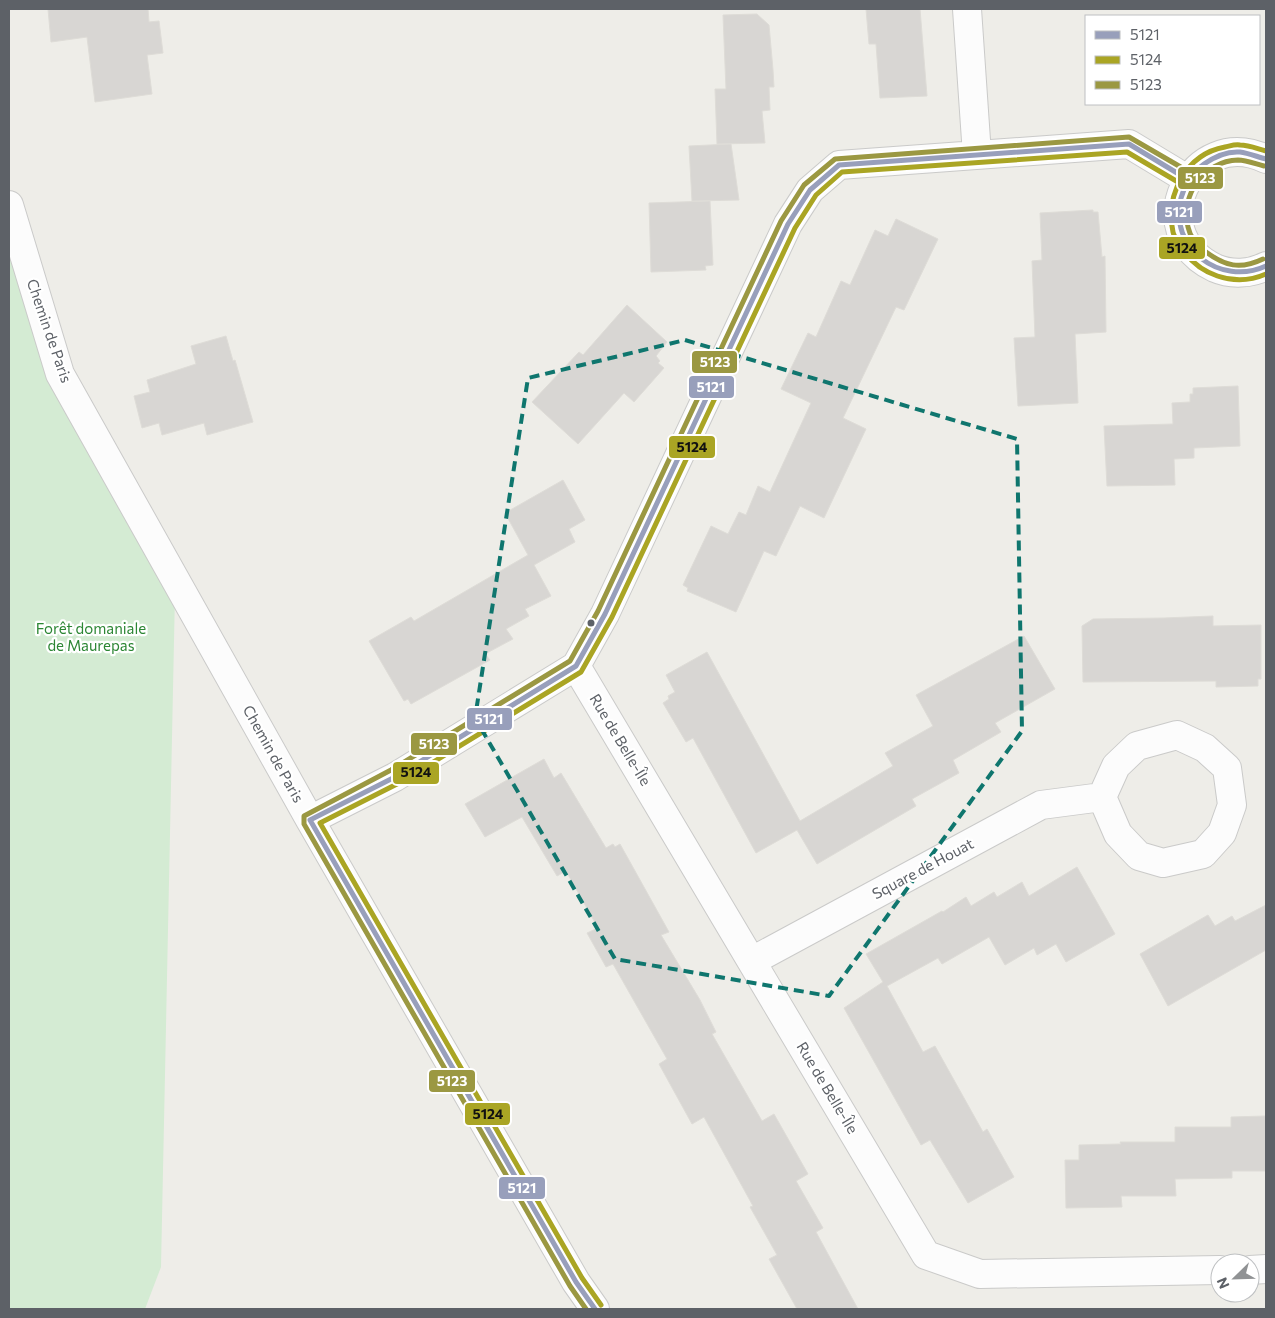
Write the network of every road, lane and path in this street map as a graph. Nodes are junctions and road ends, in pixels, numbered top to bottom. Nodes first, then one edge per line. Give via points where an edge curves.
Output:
1 (967, 9) edge
2 (977, 155) junction
3 (1266, 159) edge
4 (1187, 179) junction
5 (9, 205) edge
6 (1266, 266) edge
7 (576, 666) junction
8 (1102, 798) junction
9 (310, 820) junction
10 (752, 961) junction
11 (1210, 1270) edge
12 (576, 1282) junction
13 (574, 1309) edge
14 (595, 1309) edge

1 - 2 street
2 - 4 street via 1129,144
2 - 7 street via 839,165 810,190 788,224 605,614
3 - 4 street via 1235,152 1217,156 1200,165
4 - 6 street via 1180,196 1178,215 1181,233 1190,250 1205,263 1222,271 1240,273
5 - 9 street, Chemin de Paris via 60,374
7 - 9 street via 395,777
7 - 10 street, Rue de Belle-Île
8 - 8 street via 1118,834 1139,856 1163,863 1203,854 1222,833 1232,805 1227,768 1205,748 1177,735 1137,746 1116,766
8 - 10 street, Square de Houat via 1042,805
9 - 12 street, Chemin de Paris
10 - 11 street, Rue de Belle-Île via 926,1255 980,1274
12 - 13 street
12 - 14 street, Chemin de Paris

